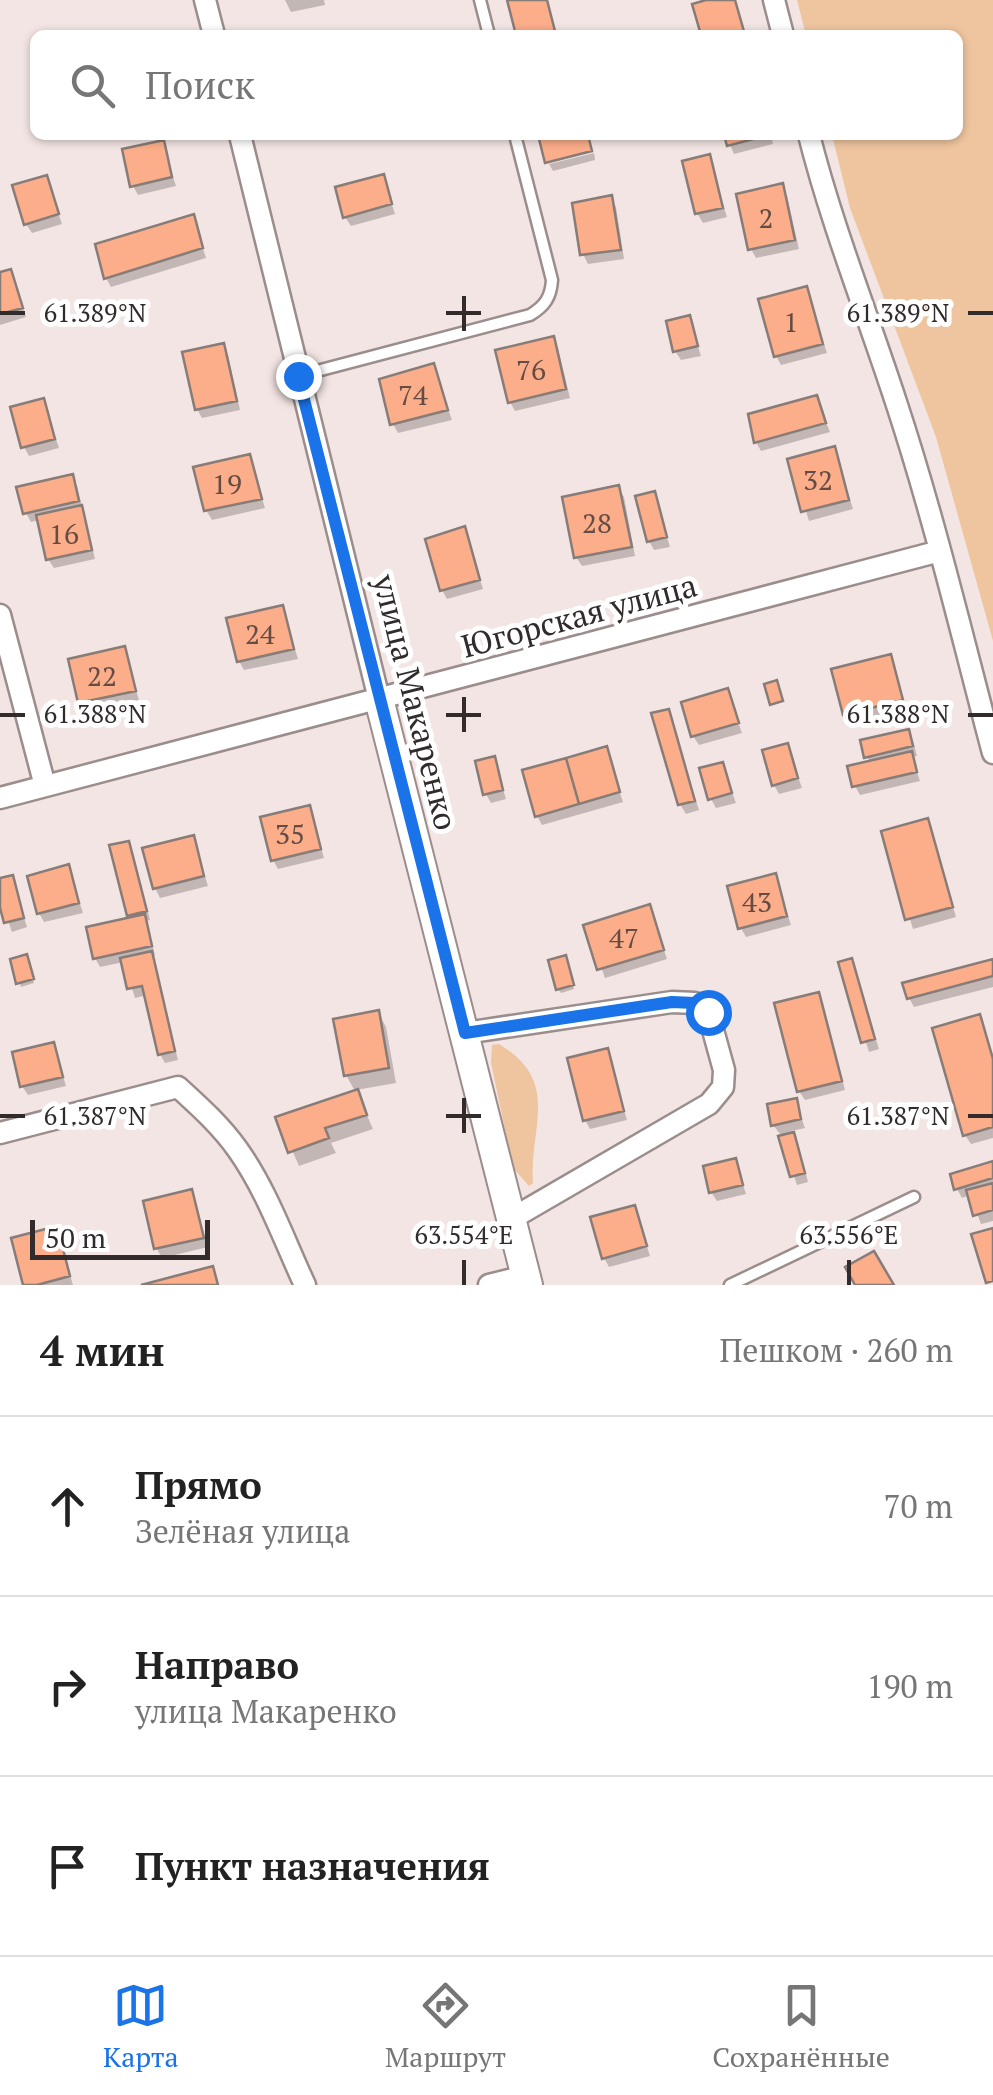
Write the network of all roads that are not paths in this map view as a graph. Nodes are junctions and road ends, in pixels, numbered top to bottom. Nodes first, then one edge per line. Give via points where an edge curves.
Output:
1 (205, 0) edge
2 (480, 0) edge
3 (774, 0) edge
4 (213, 30) edge
5 (489, 30) edge
6 (782, 30) edge
7 (241, 140) edge
8 (516, 140) edge
9 (810, 140) edge
10 (298, 376) junction
11 (940, 551) junction
12 (0, 615) edge
13 (379, 699) junction
14 (993, 753) edge
15 (45, 786) junction
16 (0, 798) edge
17 (465, 1033) junction
18 (0, 1134) edge
19 (914, 1197) dead end
20 (511, 1220) junction
21 (527, 1280) edge
22 (305, 1285) edge
23 (489, 1285) edge
24 (730, 1285) edge

1 - 4 street
2 - 5 lane
3 - 6 street
7 - 10 street, улица Макаренко
8 - 10 lane via 552,280 542,308
9 - 11 street
10 - 13 street, улица Макаренко
11 - 13 street, Югорская улица
11 - 14 street
12 - 15 street
13 - 15 street, Югорская улица
13 - 17 street, улица Макаренко
15 - 16 street, Югорская улица
17 - 20 street, улица Макаренко
17 - 20 street via 695,1003 708,1012 724,1070 723,1086 709,1104
18 - 22 street via 178,1086 238,1149
19 - 24 lane
20 - 21 street, улица Макаренко
21 - 23 street

